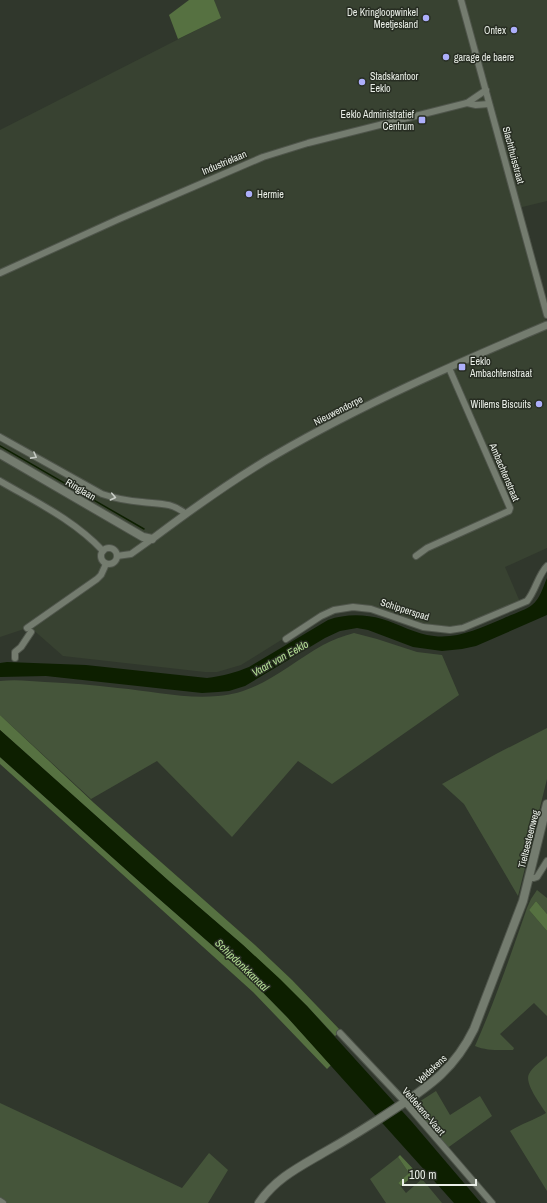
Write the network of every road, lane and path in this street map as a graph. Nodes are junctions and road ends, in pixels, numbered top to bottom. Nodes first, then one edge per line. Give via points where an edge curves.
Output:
1 (461, 0) edge
2 (486, 90) junction
3 (467, 103) junction
4 (489, 104) junction
5 (0, 273) edge
6 (547, 315) edge
7 (547, 325) edge
8 (449, 368) junction
9 (0, 437) edge
10 (0, 454) edge
11 (0, 481) edge
12 (186, 514) junction
13 (152, 539) junction
14 (103, 551) junction
15 (117, 556) junction
16 (416, 556) dead end
17 (106, 564) junction
18 (547, 566) edge
19 (286, 639) dead end
20 (15, 658) dead end
21 (547, 804) edge
22 (547, 861) edge
23 (529, 878) junction
24 (340, 1033) dead end
25 (404, 1103) junction
26 (0, 1201) edge
27 (3, 1203) edge
28 (259, 1203) edge
29 (492, 1203) edge

1 - 2 street, Slachthuisstraat
2 - 3 street, Industrielaan
2 - 4 street, Slachthuisstraat
3 - 4 street, Industrielaan
3 - 5 street, Industrielaan via 308,143 263,157
4 - 6 street, Slachthuisstraat
7 - 8 street, Nieuwendorpe
8 - 12 street, Nieuwendorpe via 277,453
8 - 16 street, Ambachtenstraat via 510,508 509,511 427,548
9 -> 12 street, Ringlaan via 102,494 173,506
10 - 13 main road, Ringlaan via 142,537
11 - 14 street via 66,519
12 - 13 street, Nieuwendorpe
13 - 15 street via 131,554
14 - 15 street via 110,548
14 - 17 street via 101,558
15 - 17 street via 115,562
17 - 20 street via 97,579 29,630 21,647 15,652
18 - 19 street, Schipperspad via 527,601 463,628 423,628 371,609 353,608 334,610 321,616
21 - 23 main road, Tieltsesteenweg
22 - 23 street via 537,877
23 - 25 main road, Veldekens via 515,922 468,1042 438,1079
24 - 25 street, Veldekens-Vaart
25 - 28 main road, Veldekens via 286,1175
25 - 29 street, Veldekens-Vaart
26 - 27 street

